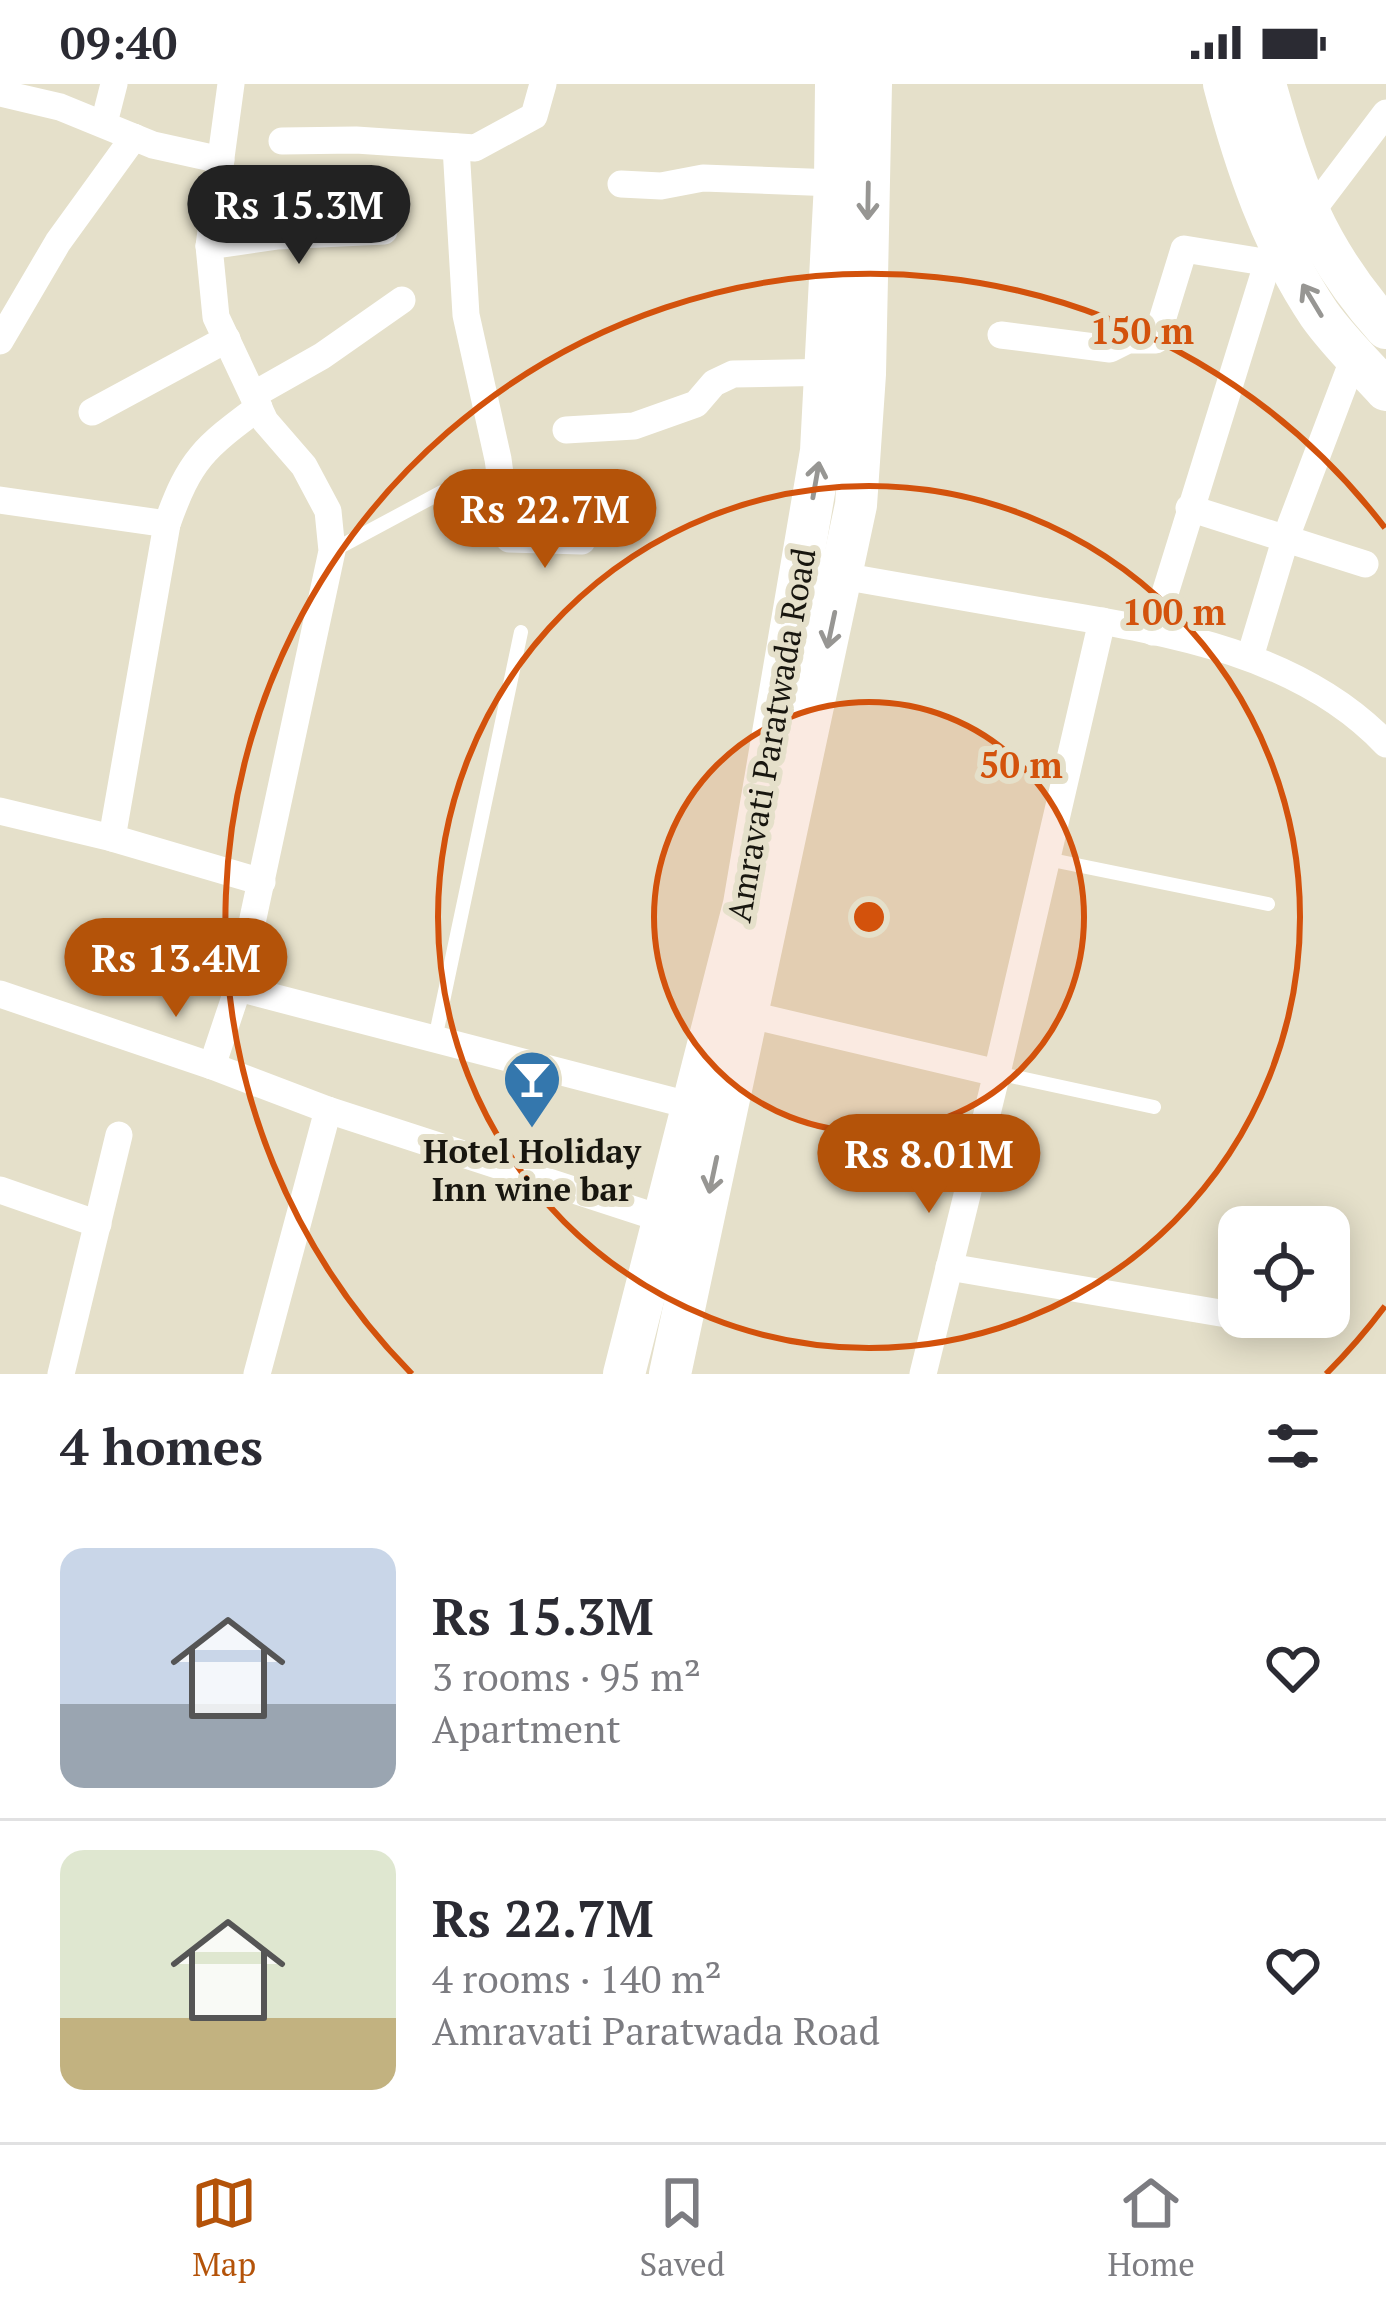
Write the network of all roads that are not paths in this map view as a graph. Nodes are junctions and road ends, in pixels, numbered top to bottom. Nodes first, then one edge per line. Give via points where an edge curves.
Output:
1 (113, 84) edge
2 (231, 84) edge
3 (543, 84) edge
4 (836, 84) edge
5 (871, 84) edge
6 (1224, 84) edge
7 (1264, 84) edge
8 (0, 93) edge
9 (1386, 113) edge
10 (104, 123) junction
11 (134, 137) junction
12 (282, 141) dead end
13 (456, 147) junction
14 (221, 160) junction
15 (835, 183) junction
16 (621, 184) dead end
17 (1309, 216) junction
18 (384, 231) dead end
19 (209, 246) junction
20 (1276, 256) junction
21 (402, 300) dead end
22 (1001, 335) dead end
23 (226, 340) junction
24 (0, 341) edge
25 (1370, 341) edge
26 (845, 372) junction
27 (1386, 390) edge
28 (256, 401) junction
29 (92, 412) dead end
30 (566, 430) dead end
31 (442, 492) dead end
32 (0, 500) edge
33 (1189, 508) junction
34 (166, 524) junction
35 (1286, 537) junction
36 (582, 541) dead end
37 (332, 551) junction
38 (1366, 564) dead end
39 (842, 576) junction
40 (1102, 621) junction
41 (521, 632) dead end
42 (1153, 632) junction
43 (1250, 657) junction
44 (1386, 744) edge
45 (0, 811) edge
46 (112, 838) junction
47 (1047, 859) junction
48 (262, 882) junction
49 (1268, 904) dead end
50 (238, 988) junction
51 (0, 994) edge
52 (733, 1011) junction
53 (435, 1039) junction
54 (212, 1066) junction
55 (997, 1073) junction
56 (1154, 1107) dead end
57 (328, 1110) junction
58 (710, 1110) junction
59 (119, 1135) dead end
60 (0, 1190) edge
61 (98, 1224) junction
62 (683, 1225) junction
63 (949, 1267) junction
64 (1218, 1313) edge
65 (61, 1374) edge
66 (257, 1374) edge
67 (624, 1374) edge
68 (670, 1374) edge
69 (923, 1374) edge

1 - 10 street
2 - 14 street
3 - 13 street via 534,116 475,148
4 - 15 main road, Amravati Paratwada Road
5 -> 26 main road, Amravati Paratwada Road
6 - 20 main road
7 - 17 main road
8 - 10 street
9 - 17 street
10 - 11 street
11 - 14 street
11 - 24 street
12 - 13 street
13 - 36 street via 466,315 509,538
14 - 19 street
15 - 16 street
15 - 26 main road, Amravati Paratwada Road
17 - 20 street
17 - 25 main road via 1352,290
18 - 19 street
19 - 23 street
20 - 22 street via 1184,249 1156,340 1110,349
25 -> 20 main road via 1321,316
20 - 33 street
21 - 28 street
23 - 28 street
23 - 29 street
25 - 27 main road
25 - 35 street
26 - 30 street via 733,374 696,404 634,426
26 - 39 main road, Amravati Paratwada Road via 856,505
52 -> 26 main road, Amravati Paratwada Road via 821,451
28 - 34 street via 184,475
28 - 37 street via 328,511
31 - 37 lane
32 - 34 street
33 - 35 street
33 - 42 street
34 - 46 street
35 - 38 street
35 - 43 street
37 - 48 street
39 - 40 street
39 -> 52 main road, Amravati Paratwada Road
40 - 42 street
40 - 47 street
41 - 53 lane
42 - 43 street
43 - 44 street via 1333,699
45 - 46 street
46 - 48 street
47 - 49 lane
47 - 55 street
48 - 50 street
50 - 53 street
50 - 54 street
51 - 54 street
52 - 55 street
52 - 58 main road, Amravati Paratwada Road
53 - 58 street
54 - 57 street
55 - 56 lane
55 - 63 street
57 - 62 street
57 - 66 street
58 - 62 main road, Amravati Paratwada Road
59 - 61 street
60 - 61 street
61 - 65 street
62 - 67 main road, Amravati Paratwada Road
62 - 68 main road, Amravati Paratwada Road
63 - 64 street
63 - 69 street

